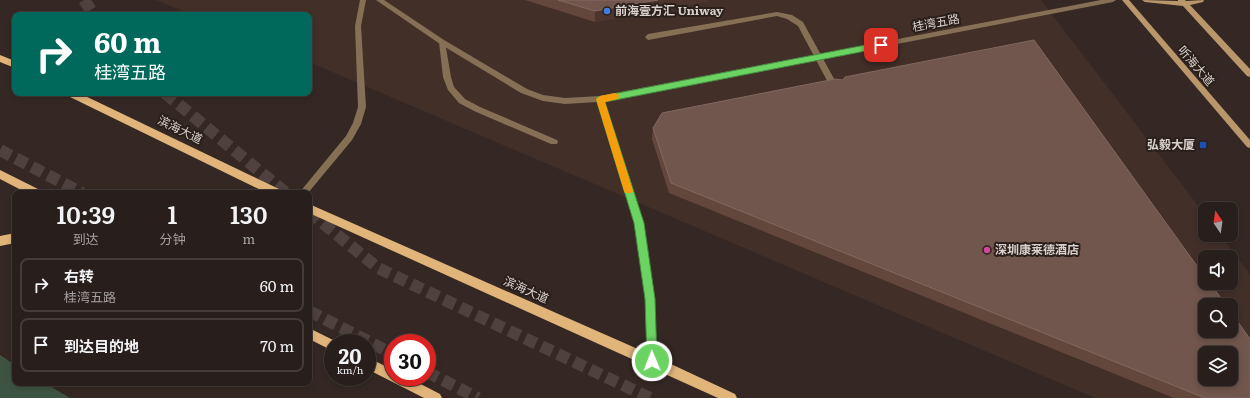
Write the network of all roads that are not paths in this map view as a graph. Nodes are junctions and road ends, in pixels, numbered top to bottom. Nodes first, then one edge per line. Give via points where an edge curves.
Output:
1 (363, 0) edge
2 (379, 0) edge
3 (1113, 0) edge
4 (1125, 0) edge
5 (1145, 0) edge
6 (1201, 0) edge
7 (1183, 2) edge
8 (648, 37) dead end
9 (442, 42) junction
10 (819, 57) junction
11 (0, 58) edge
12 (12, 64) edge
13 (1250, 74) edge
14 (835, 88) edge
15 (77, 96) edge
16 (600, 99) junction
17 (554, 142) dead end
18 (1250, 145) edge
19 (0, 174) edge
20 (30, 190) edge
21 (270, 190) edge
22 (306, 190) edge
23 (312, 209) edge
24 (12, 239) edge
25 (0, 241) edge
26 (312, 336) edge
27 (324, 342) edge
28 (652, 361) junction
29 (412, 386) edge
30 (436, 398) edge
31 (731, 398) edge

1 - 22 street via 358,26 362,107 349,138
2 - 9 street, 桂湾五路
3 - 10 street, 桂湾五路
4 - 18 main road, 听海大道
5 - 7 main road
6 - 7 main road
7 - 13 main road
8 - 10 street via 777,14 786,15 802,24
9 - 16 street, 桂湾五路 via 543,98 564,101
9 - 17 street via 447,77 462,100
10 - 14 street
10 - 16 street, 桂湾五路
11 - 12 main road
15 - 21 main road, 滨海大道
16 - 28 street via 639,223 650,299
19 - 20 main road
23 - 28 main road, 滨海大道
24 - 25 main road
26 - 27 main road
28 - 31 main road, 滨海大道
29 - 30 main road

